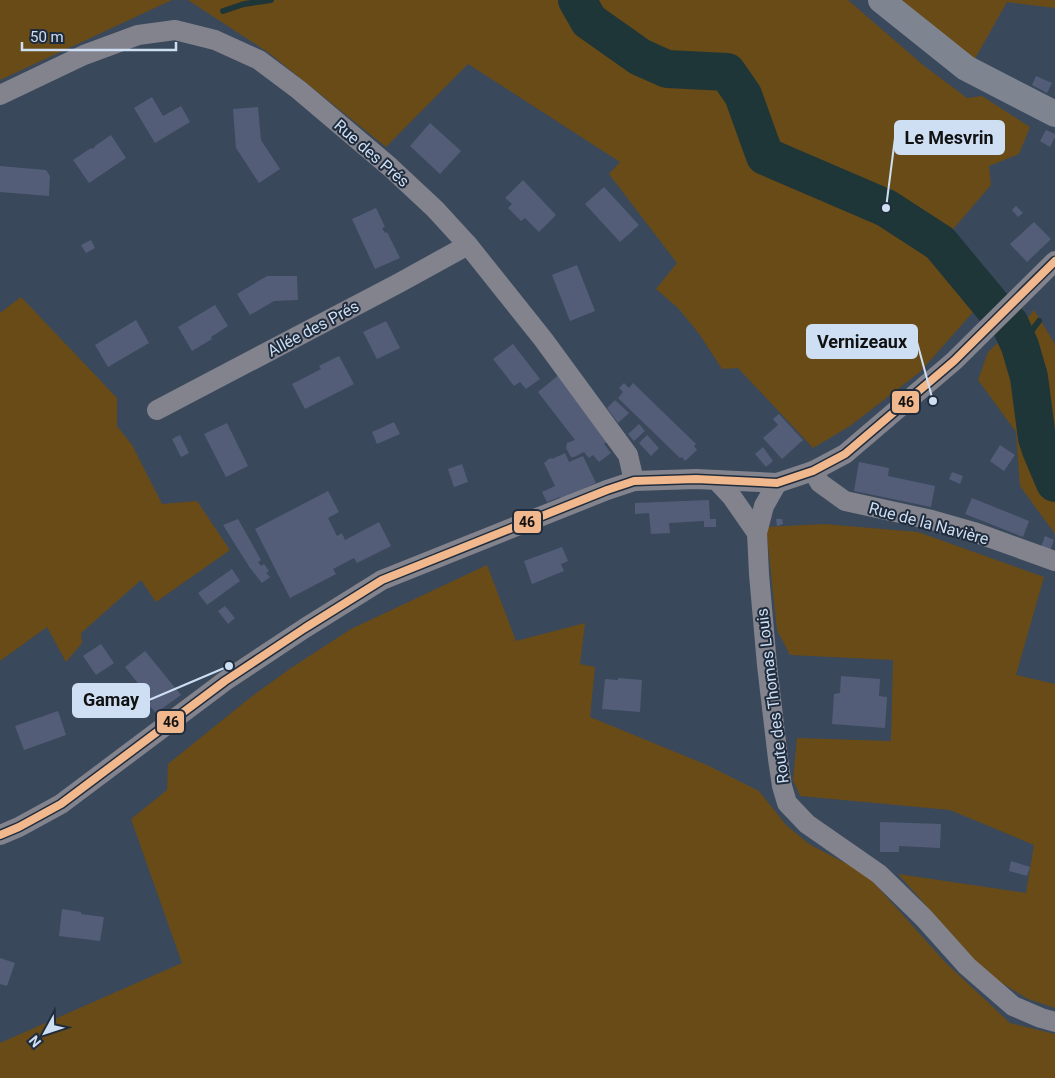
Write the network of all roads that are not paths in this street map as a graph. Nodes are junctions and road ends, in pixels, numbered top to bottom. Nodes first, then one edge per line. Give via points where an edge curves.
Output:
1 (881, 0) edge
2 (0, 95) edge
3 (1055, 114) edge
4 (468, 245) junction
5 (1055, 261) edge
6 (157, 410) dead end
7 (813, 472) junction
8 (716, 480) junction
9 (634, 482) junction
10 (777, 483) junction
11 (757, 533) junction
12 (1055, 562) edge
13 (0, 835) edge
14 (1055, 1022) edge

1 - 3 main road via 966,68
2 - 4 street, Rue des Prés via 84,55 138,35 175,30 215,40 259,60 300,90 390,167
4 - 6 street, Allée des Prés
4 - 9 street, Rue des Prés via 543,339 628,455
5 - 7 street via 954,361 845,454
7 - 10 street
7 - 12 street, Rue de la Navière via 820,483 845,501 974,532
8 - 9 street
8 - 10 street
8 - 11 street
9 - 13 street via 382,580 225,681 61,804
10 - 11 street, Route des Thomas Louis via 764,506
11 - 14 street, Route des Thomas Louis via 767,664 779,768 787,803 807,824 879,874 967,966 1013,1006

